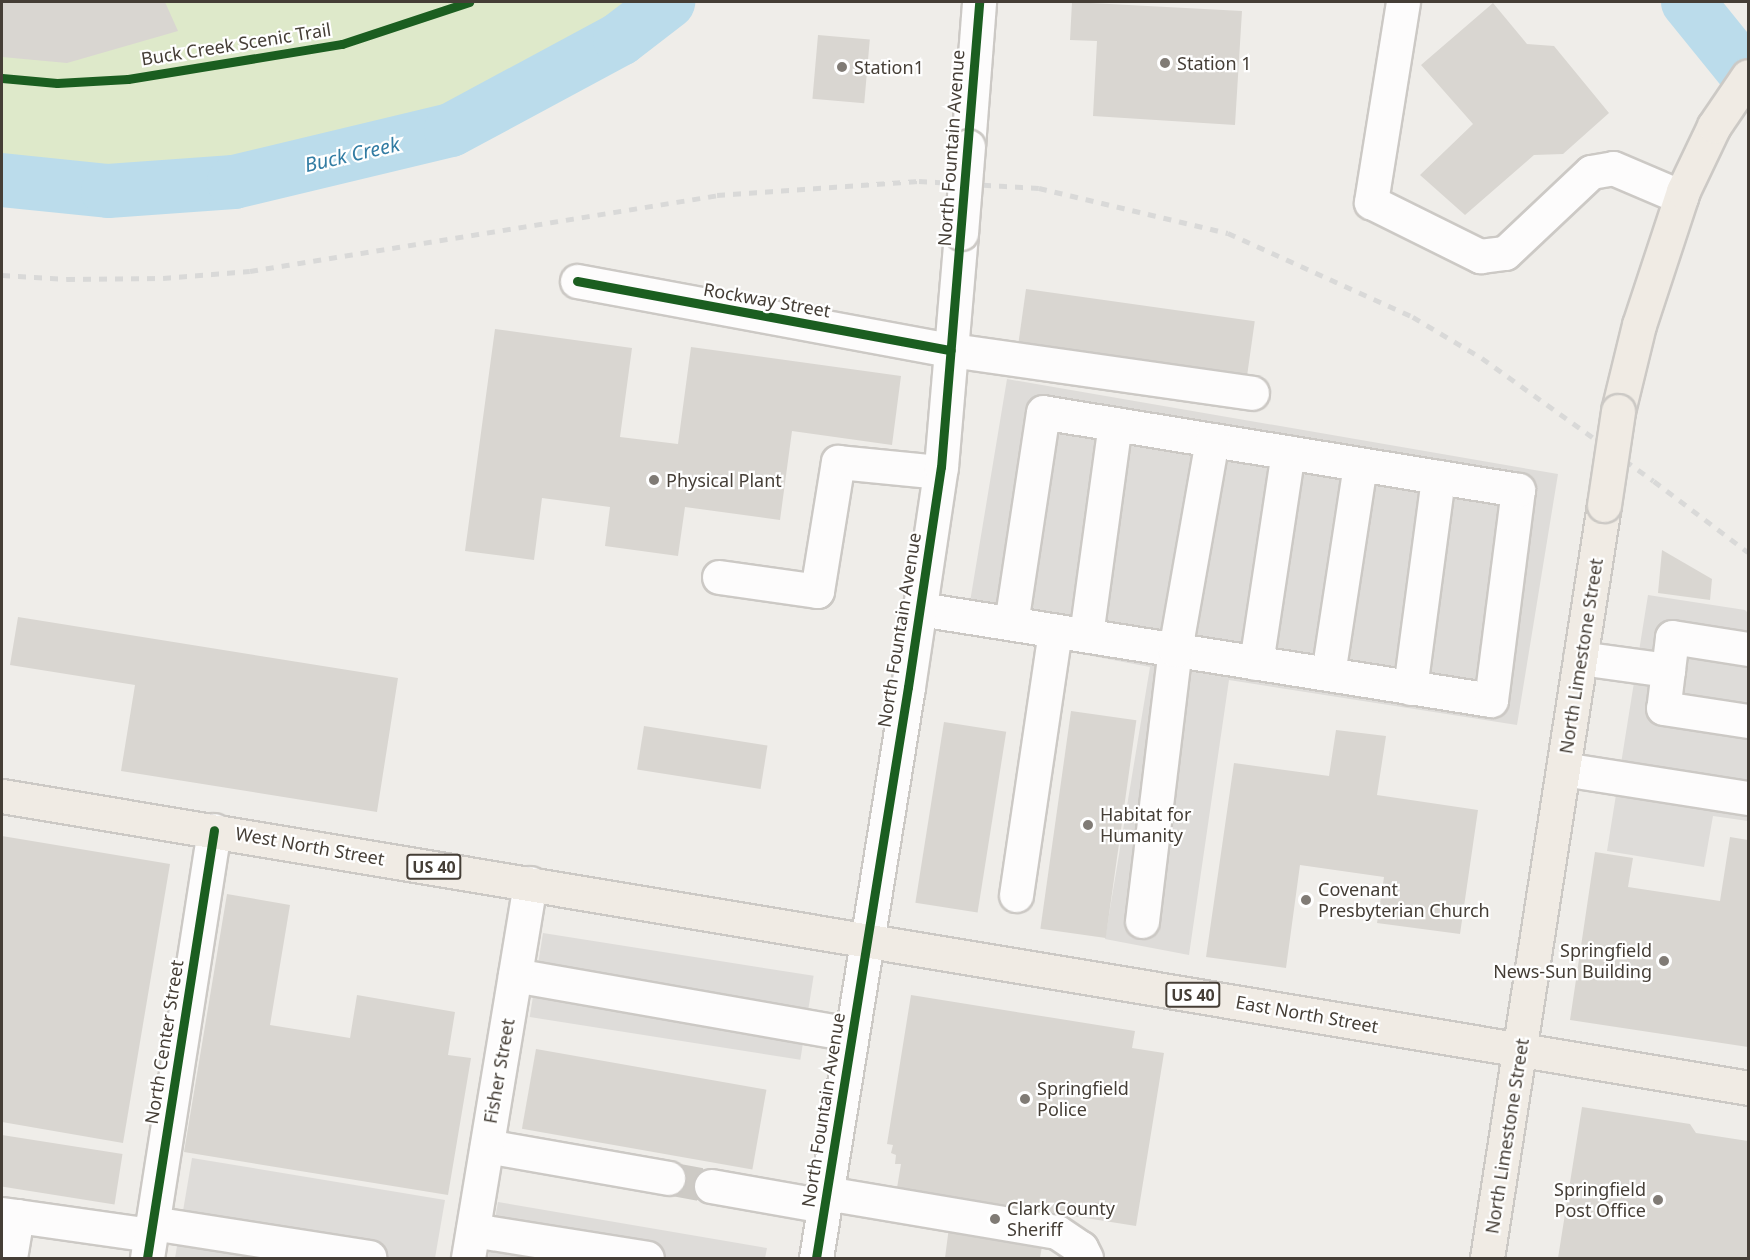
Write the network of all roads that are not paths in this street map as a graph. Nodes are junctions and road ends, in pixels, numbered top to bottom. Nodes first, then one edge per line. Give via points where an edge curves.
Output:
1 (980, 2) edge
2 (1403, 2) edge
3 (1749, 76) edge
4 (1682, 194) junction
5 (577, 281) dead end
6 (951, 350) junction
7 (1252, 393) dead end
8 (1115, 424) junction
9 (1212, 440) junction
10 (1288, 452) junction
11 (1360, 464) junction
12 (940, 472) junction
13 (1438, 477) junction
14 (720, 577) dead end
15 (920, 609) junction
16 (1011, 623) junction
17 (1071, 633) junction
18 (1175, 650) junction
19 (1749, 650) edge
20 (1580, 658) junction
21 (1256, 663) junction
22 (1668, 670) junction
23 (1328, 674) junction
24 (1410, 688) junction
25 (1749, 721) edge
26 (1563, 769) junction
27 (2, 796) edge
28 (1749, 798) edge
29 (214, 830) junction
30 (530, 883) junction
31 (1016, 895) dead end
32 (1142, 921) dead end
33 (866, 940) junction
34 (515, 975) junction
35 (851, 1034) junction
36 (1520, 1050) junction
37 (1749, 1088) edge
38 (487, 1146) junction
39 (668, 1178) tunnel mouth
40 (711, 1186) tunnel mouth
41 (825, 1200) junction
42 (9, 1215) edge
43 (150, 1239) edge
44 (470, 1244) edge
45 (369, 1257) edge
46 (10, 1258) edge
47 (647, 1258) edge
48 (816, 1258) edge
49 (1086, 1258) edge
50 (1488, 1258) edge

1 - 6 street, North Fountain Avenue, bridge
2 - 4 street via 1371,202 1480,256 1504,253 1591,172 1613,168
3 - 4 main road, North Limestone Street via 1714,126
4 - 20 main road, North Limestone Street, bridge via 1639,325 1618,411
5 - 6 street, Rockway Street
6 - 7 street, Rockway Street
6 - 12 street, North Fountain Avenue
8 - 9 street
8 - 16 street via 1043,412
8 - 17 street
9 - 10 street
9 - 18 street
10 - 11 street
10 - 21 street
11 - 13 street
11 - 23 street
12 - 14 street via 838,462 817,591
12 - 15 street, North Fountain Avenue
13 - 24 street
13 - 24 street via 1518,490 1491,700
15 - 16 street
15 - 33 street, North Fountain Avenue
16 - 17 street
17 - 18 street
17 - 31 street
18 - 21 street
18 - 32 street
19 - 22 street via 1672,637
20 - 22 street
20 - 26 main road, North Limestone Street
21 - 23 street
22 - 25 street via 1663,708
23 - 24 street
26 - 28 street
26 - 36 main road, North Limestone Street
27 - 29 main road, West North Street / US 40
29 - 30 main road, West North Street / US 40
29 - 43 street, North Center Street
30 - 33 main road, West North Street / US 40
30 - 34 street, Fisher Street
33 - 35 street, North Fountain Avenue
33 - 36 main road, East North Street / US 40
34 - 35 street
34 - 38 street, Fisher Street
35 - 41 street, North Fountain Avenue
36 - 37 main road, East North Street / US 40
36 - 50 main road, North Limestone Street
38 - 39 street
38 - 44 street, Fisher Street
40 - 41 street
41 - 48 street, North Fountain Avenue
41 - 49 street via 1057,1232 1082,1248
42 - 43 street
42 - 46 street
43 - 45 street
44 - 47 street

